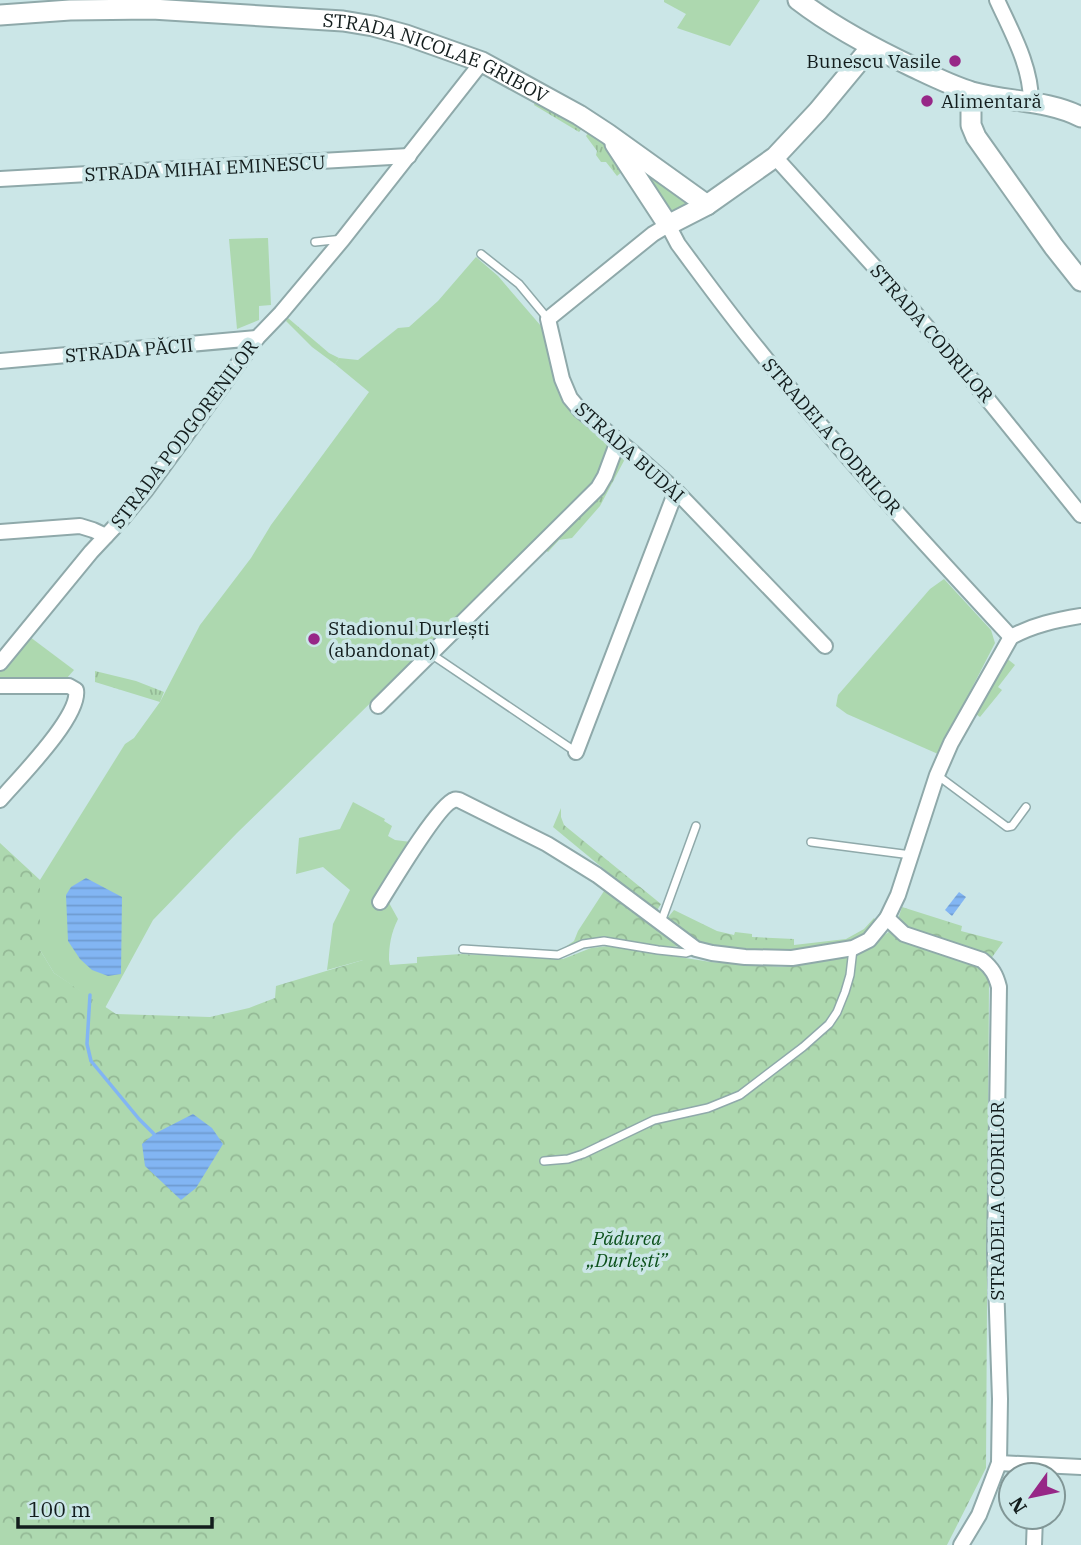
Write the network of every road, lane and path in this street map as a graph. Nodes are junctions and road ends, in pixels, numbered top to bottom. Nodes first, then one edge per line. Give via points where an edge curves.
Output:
1 (798, 0) edge
2 (997, 0) edge
3 (0, 15) edge
4 (872, 47) junction
5 (482, 62) junction
6 (971, 92) junction
7 (1031, 102) junction
8 (1081, 117) edge
9 (608, 134) junction
10 (409, 156) junction
11 (775, 157) junction
12 (0, 179) edge
13 (707, 205) junction
14 (668, 225) junction
15 (343, 239) junction
16 (315, 242) dead end
17 (481, 254) dead end
18 (1081, 281) edge
19 (548, 319) junction
20 (257, 338) junction
21 (0, 361) edge
22 (618, 441) junction
23 (676, 491) junction
24 (1081, 515) edge
25 (0, 532) edge
26 (106, 536) junction
27 (1081, 616) edge
28 (1010, 637) junction
29 (825, 646) dead end
30 (430, 654) junction
31 (0, 663) edge
32 (0, 686) edge
33 (378, 706) dead end
34 (576, 752) joint
35 (937, 775) junction
36 (0, 800) edge
37 (1026, 807) dead end
38 (696, 826) dead end
39 (811, 842) dead end
40 (912, 855) junction
41 (380, 902) dead end
42 (887, 918) junction
43 (661, 923) junction
44 (463, 948) dead end
45 (853, 948) junction
46 (696, 949) junction
47 (544, 1161) dead end
48 (999, 1461) edge
49 (997, 1467) edge
50 (961, 1545) edge

1 - 4 street
2 - 7 street via 1028,74
3 - 5 street, STRADA NICOLAE GRIBOV via 152,9 343,21 406,35
4 - 6 street
4 - 11 street
5 - 9 street, STRADA NICOLAE GRIBOV
5 - 10 street, STRADA PODGORENILOR
6 - 7 street
6 - 18 street via 971,125 976,137
7 - 8 street
9 - 13 street, STRADA NICOLAE GRIBOV
9 - 14 street, STRADA NICOLAE GRIBOV
10 - 12 street, STRADA MIHAI EMINESCU
10 - 15 street, STRADA PODGORENILOR
11 - 13 street
11 - 24 street, STRADA CODRILOR via 964,370
13 - 14 street
14 - 19 street
14 - 28 street, STRADELA CODRILOR via 758,350
15 - 16 lane
15 - 20 street, STRADA PODGORENILOR
17 - 19 lane via 519,284
19 - 22 street, STRADA BUDĂI via 570,398
20 - 21 street, STRADA PĂCII
20 - 26 street, STRADA PODGORENILOR via 146,490
22 - 23 street, STRADA BUDĂI
22 - 30 street via 598,488
23 - 29 street, STRADA BUDĂI
23 - 34 street
25 - 26 street via 80,526
26 - 31 street, STRADA PODGORENILOR
27 - 28 street via 1055,620
28 - 35 street
30 - 33 street
30 - 34 lane
32 - 36 street via 69,686 77,697 55,737
35 - 37 lane via 1007,827
35 - 40 street
38 - 43 lane
39 - 40 lane
40 - 42 street
41 - 43 street via 433,822 449,803 459,800 547,844
42 - 45 street via 869,940
42 - 48 street, STRADELA CODRILOR via 904,934 982,960 996,975 999,987 995,1253
43 - 46 street
44 - 46 lane via 558,955 604,941 686,953
45 - 46 street via 792,958
45 - 47 lane via 845,992 829,1024 740,1095 708,1108 654,1120 583,1154
49 - 50 street, STRADELA CODRILOR via 979,1515

